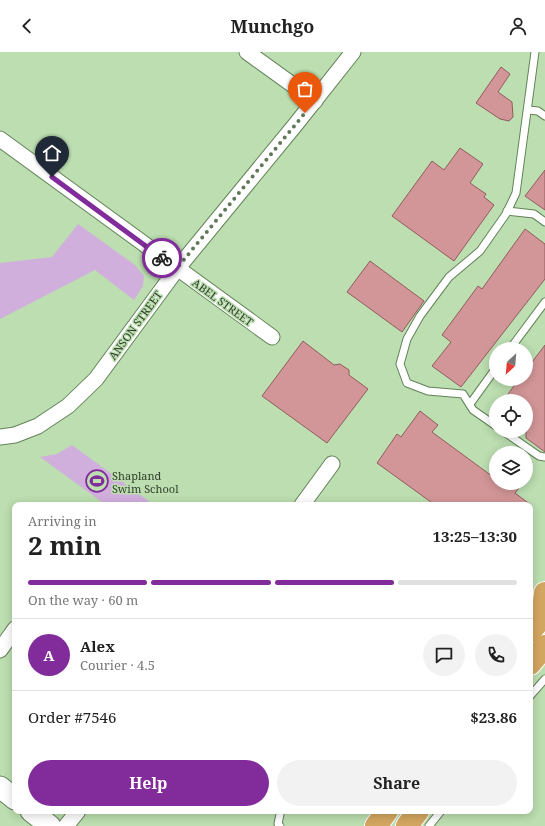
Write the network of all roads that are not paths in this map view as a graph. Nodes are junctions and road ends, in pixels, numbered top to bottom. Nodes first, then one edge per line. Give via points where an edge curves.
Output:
1 (247, 52) edge
2 (353, 52) edge
3 (535, 52) edge
4 (315, 101) junction
5 (528, 110) junction
6 (545, 116) edge
7 (0, 139) edge
8 (507, 211) junction
9 (545, 222) edge
10 (177, 268) junction
11 (545, 302) edge
12 (272, 337) dead end
13 (515, 342) edge
14 (489, 378) edge
15 (470, 404) junction
16 (489, 421) edge
17 (0, 437) edge
18 (513, 438) edge
19 (545, 456) edge
20 (332, 464) dead end
21 (304, 502) edge
22 (545, 593) edge
23 (539, 621) edge
24 (12, 633) edge
25 (545, 646) edge
26 (0, 650) edge
27 (533, 660) edge
28 (545, 679) edge
29 (533, 693) edge
30 (0, 787) edge
31 (12, 797) edge
32 (35, 814) edge
33 (76, 814) edge
34 (280, 814) edge
35 (385, 814) edge
36 (416, 814) edge
37 (439, 814) edge
38 (50, 826) edge
39 (66, 826) edge
40 (280, 826) edge
41 (376, 826) edge
42 (407, 826) edge
43 (430, 826) edge

1 - 4 street
2 - 4 street, ANSON STREET
3 - 5 lane
4 - 10 street, ANSON STREET
5 - 6 lane via 538,111
5 - 8 lane via 516,193
7 - 10 street, ABEL STREET
8 - 9 lane via 534,214
8 - 15 lane via 480,251 449,277 420,316 407,339 400,364 407,383 428,391 463,394
10 - 12 street, ABEL STREET
10 - 17 street, ANSON STREET via 96,379 68,406 38,426 15,435
11 - 13 lane
14 - 15 lane
15 - 16 lane via 473,410
18 - 19 lane via 539,456
20 - 21 street
22 - 23 highway
24 - 26 street
25 - 27 highway
28 - 29 lane
30 - 31 street
32 - 38 street
33 - 39 street
34 - 40 lane
35 - 41 highway
36 - 42 highway
37 - 43 lane

